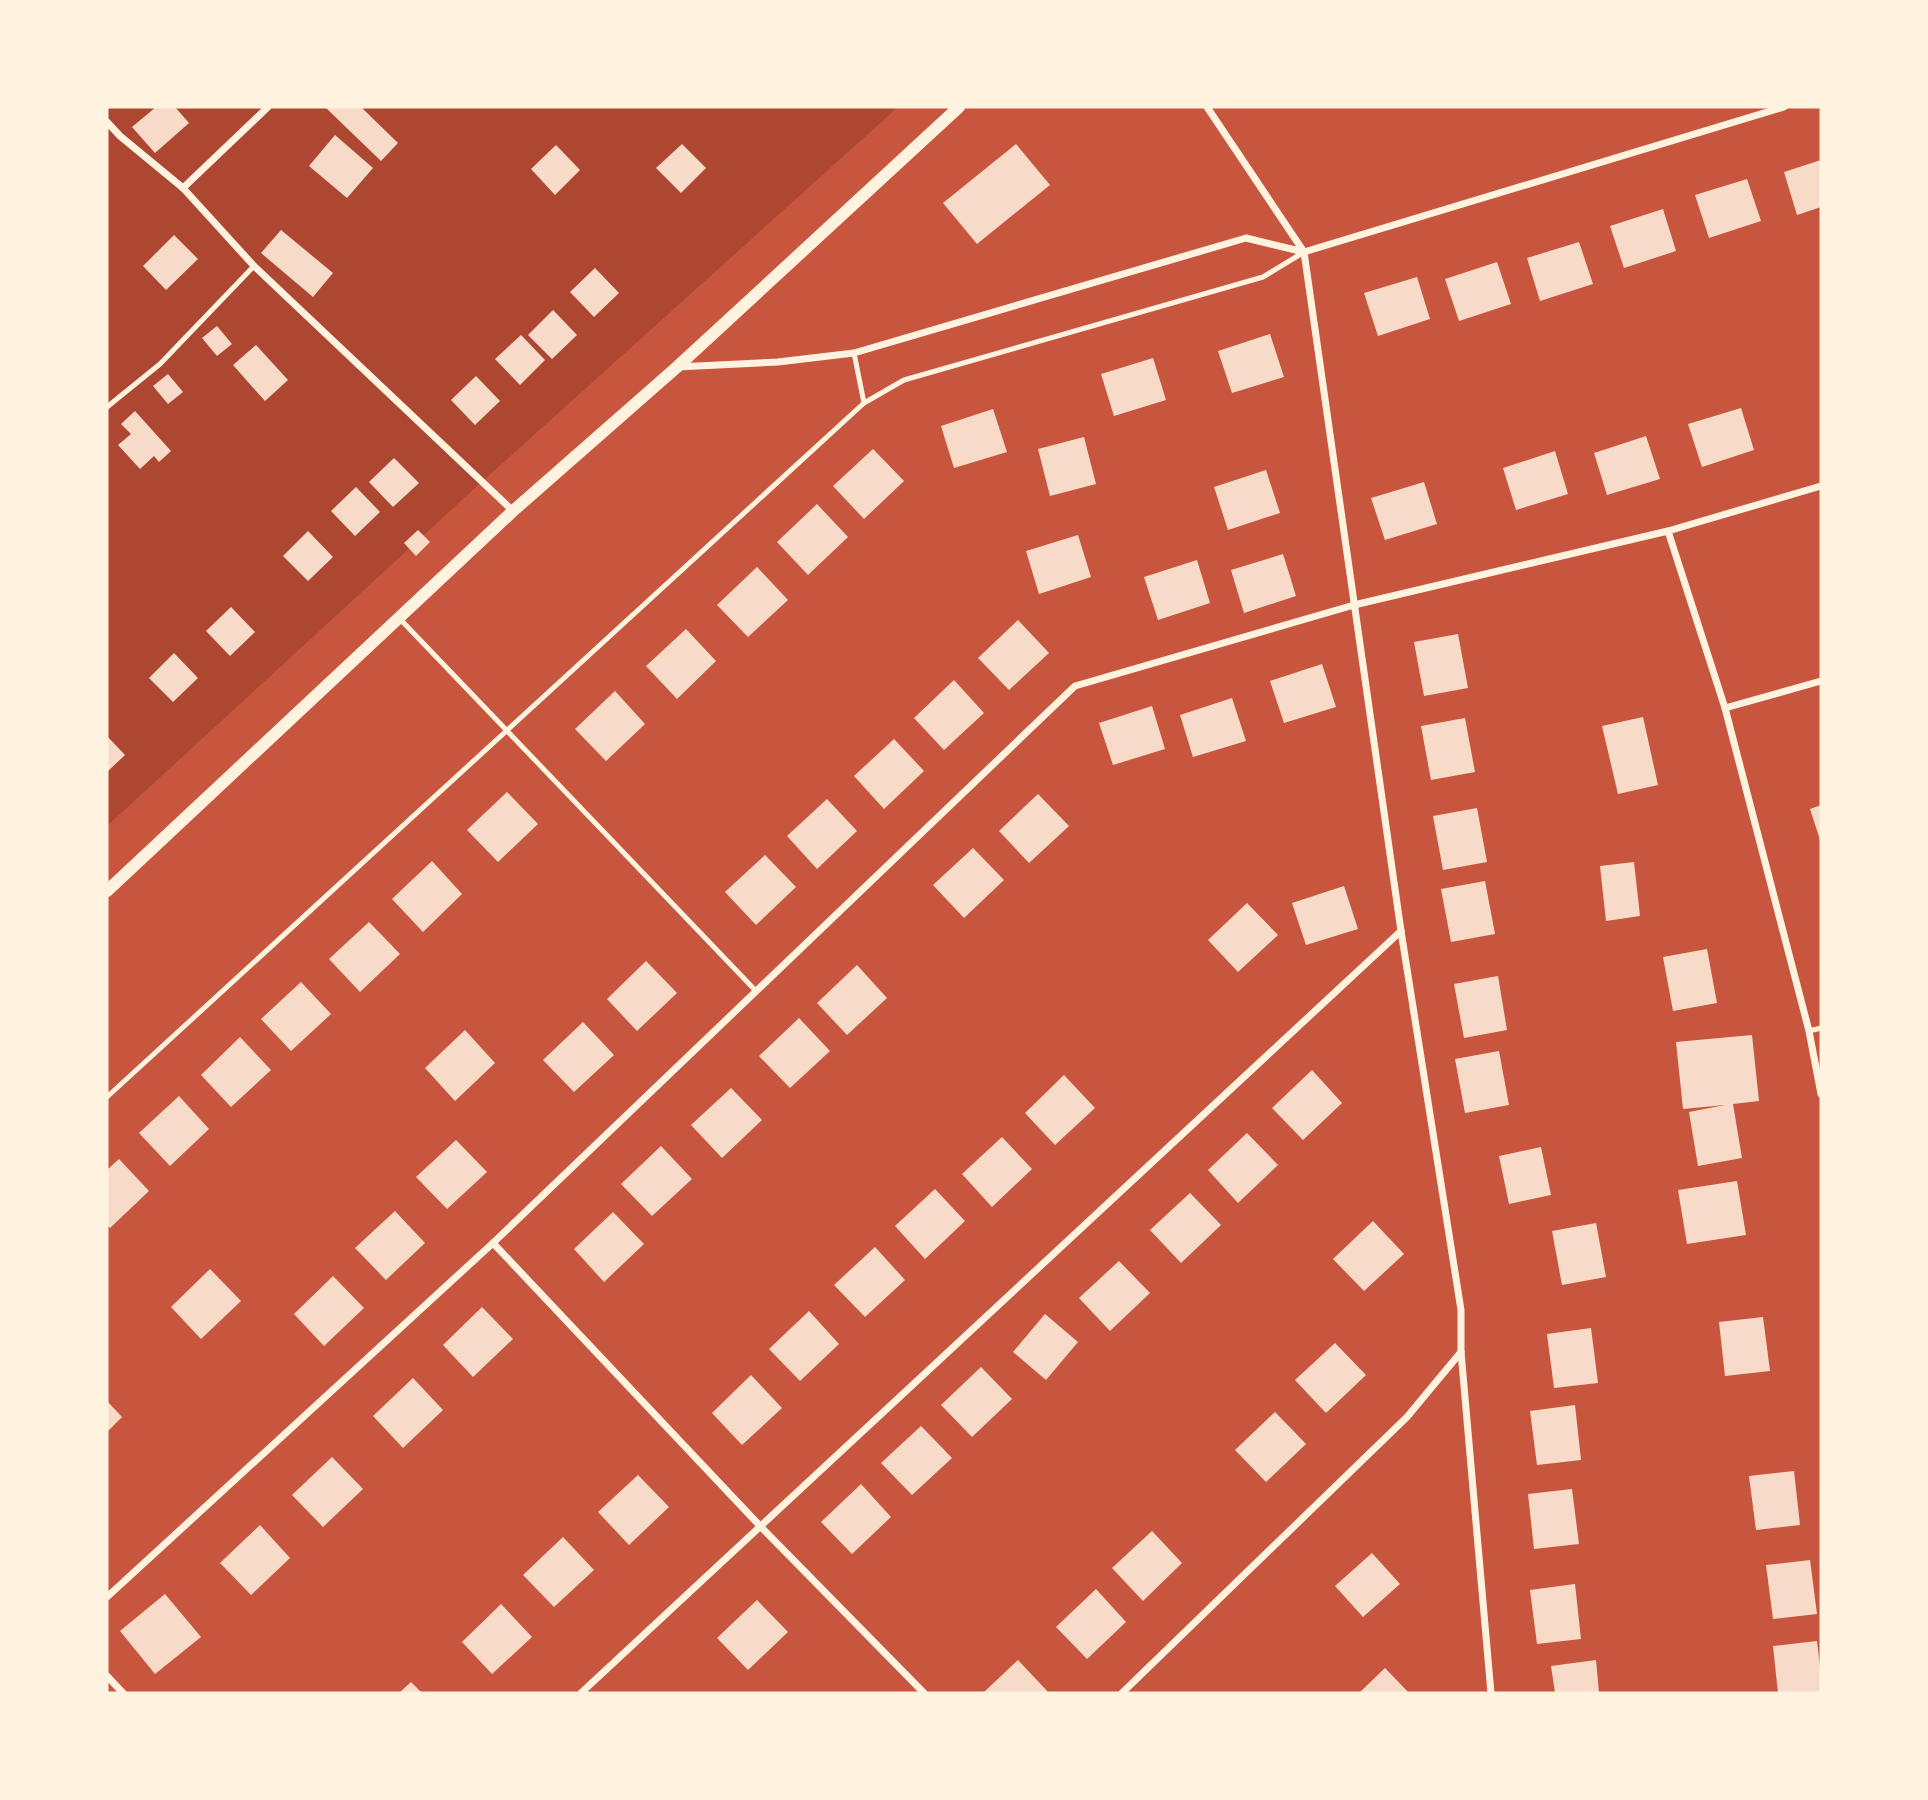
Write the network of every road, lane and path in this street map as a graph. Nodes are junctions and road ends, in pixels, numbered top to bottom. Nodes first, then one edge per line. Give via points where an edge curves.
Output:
1 (268, 107) edge
2 (959, 107) edge
3 (1207, 107) edge
4 (1784, 107) edge
5 (107, 122) edge
6 (183, 188) junction
7 (1304, 252) junction
8 (254, 266) junction
9 (854, 353) junction
10 (677, 367) junction
11 (864, 403) junction
12 (107, 407) edge
13 (1821, 486) edge
14 (513, 511) junction
15 (1668, 531) junction
16 (1354, 605) junction
17 (399, 618) junction
18 (1821, 681) edge
19 (1725, 708) junction
20 (507, 731) junction
21 (107, 891) edge
22 (1401, 931) junction
23 (756, 991) junction
24 (1821, 1028) edge
25 (1810, 1031) junction
26 (1821, 1094) edge
27 (107, 1097) edge
28 (493, 1242) junction
29 (1461, 1352) junction
30 (760, 1526) junction
31 (107, 1597) edge
32 (107, 1676) edge
33 (123, 1693) edge
34 (580, 1693) edge
35 (924, 1693) edge
36 (1122, 1693) edge
37 (1491, 1693) edge

1 - 6 street
2 - 10 street
3 - 7 street
4 - 7 street
5 - 6 street
6 - 8 street
7 - 9 street via 1246,239
7 - 11 lane via 1263,277 904,380
7 - 16 street
8 - 12 lane via 160,364
8 - 14 street
9 - 10 street
9 - 11 lane
10 - 14 street
11 - 20 lane
13 - 15 street
14 - 17 street
15 - 16 street
15 - 19 street
16 - 22 street
16 - 23 street via 1075,686
17 - 20 lane
17 - 21 street
18 - 19 street
19 - 25 street
20 - 23 lane
20 - 27 lane
22 - 29 street via 1461,1310
22 - 30 street
23 - 28 street
24 - 25 lane
25 - 26 street
28 - 30 street
28 - 31 street
29 - 36 street via 1408,1417
29 - 37 street
30 - 34 street
30 - 35 street
32 - 33 street

